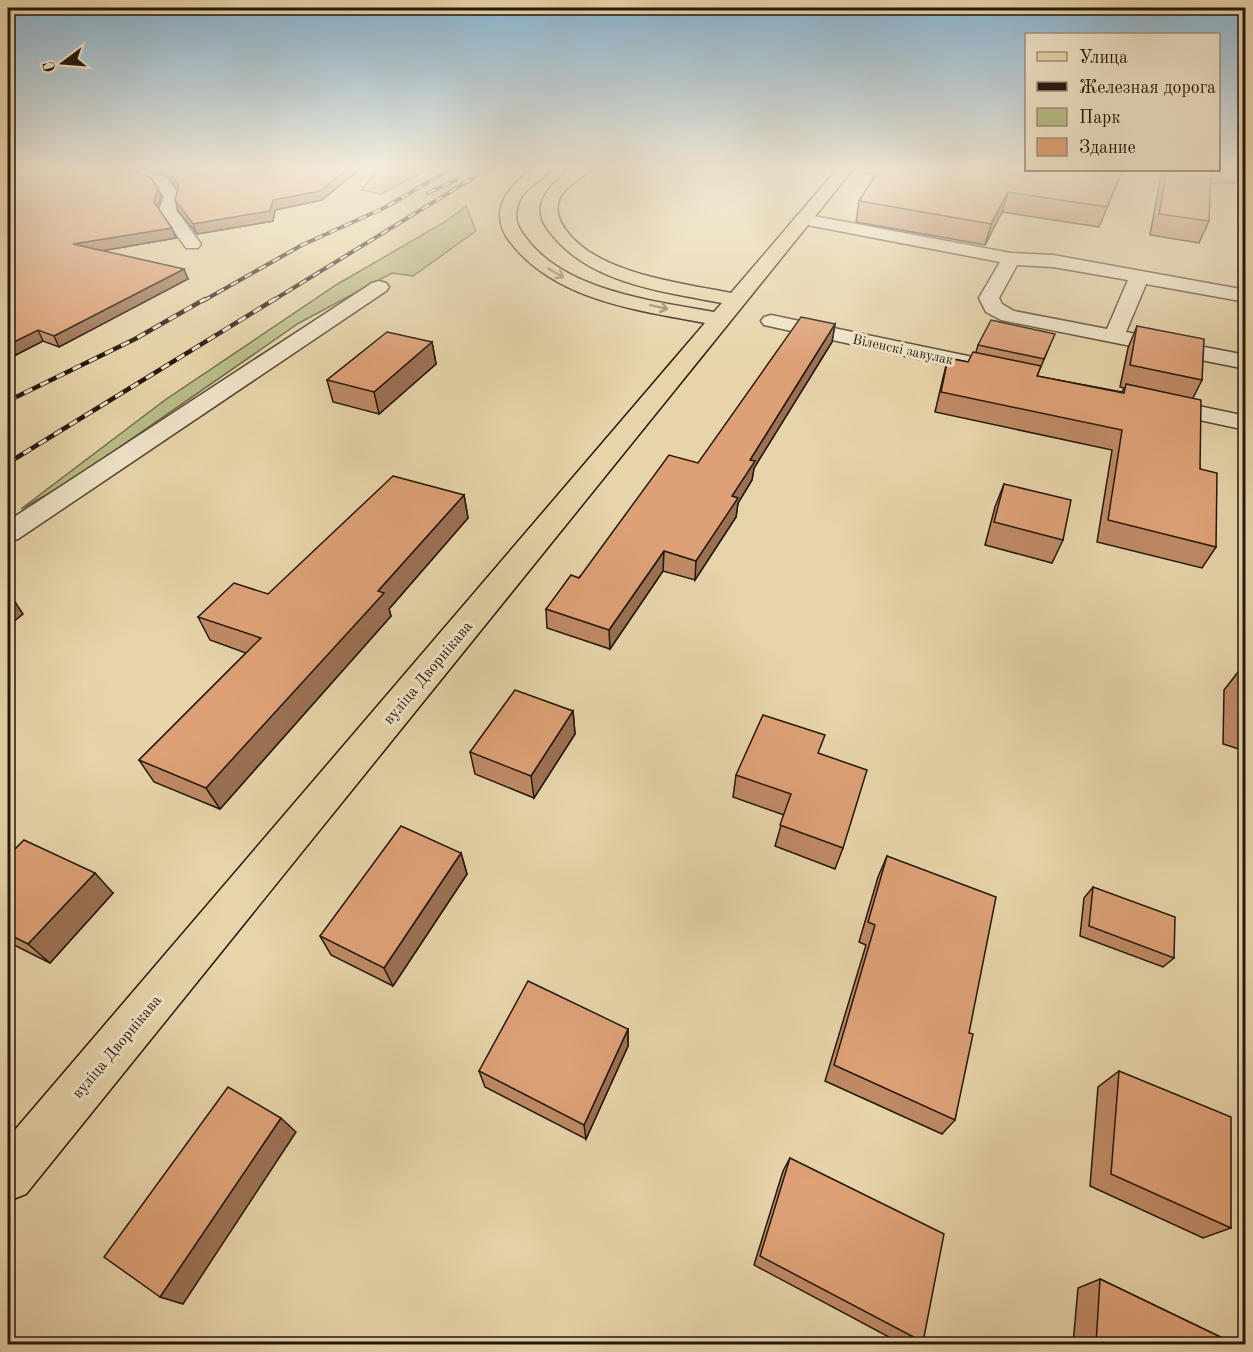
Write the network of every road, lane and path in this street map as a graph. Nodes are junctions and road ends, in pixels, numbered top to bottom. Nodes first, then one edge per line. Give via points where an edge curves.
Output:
1 (183, 231) edge
2 (512, 231) edge
3 (556, 231) edge
4 (793, 231) edge
5 (866, 231) edge
6 (192, 244) dead end
7 (1011, 259) junction
8 (1138, 277) junction
9 (379, 287) dead end
10 (1245, 296) edge
11 (728, 310) junction
12 (771, 321) dead end
13 (1114, 337) junction
14 (1245, 362) edge
15 (1014, 373) edge
16 (1130, 398) edge
17 (1245, 423) edge
18 (8, 533) edge
19 (8, 1176) edge

1 - 6 street
2 -> 11 main road via 536,261 563,278 602,293
3 - 11 main road via 589,260
4 - 11 main road, вуліца Дворнікава
5 - 7 street
7 - 8 street via 1053,261
7 - 13 street via 989,298 993,308 1008,316
8 - 10 street
8 - 13 street
9 - 18 street
11 - 19 main road, вуліца Дворнікава
12 - 15 street, Віленскі завулак
13 - 14 street
16 - 17 street

